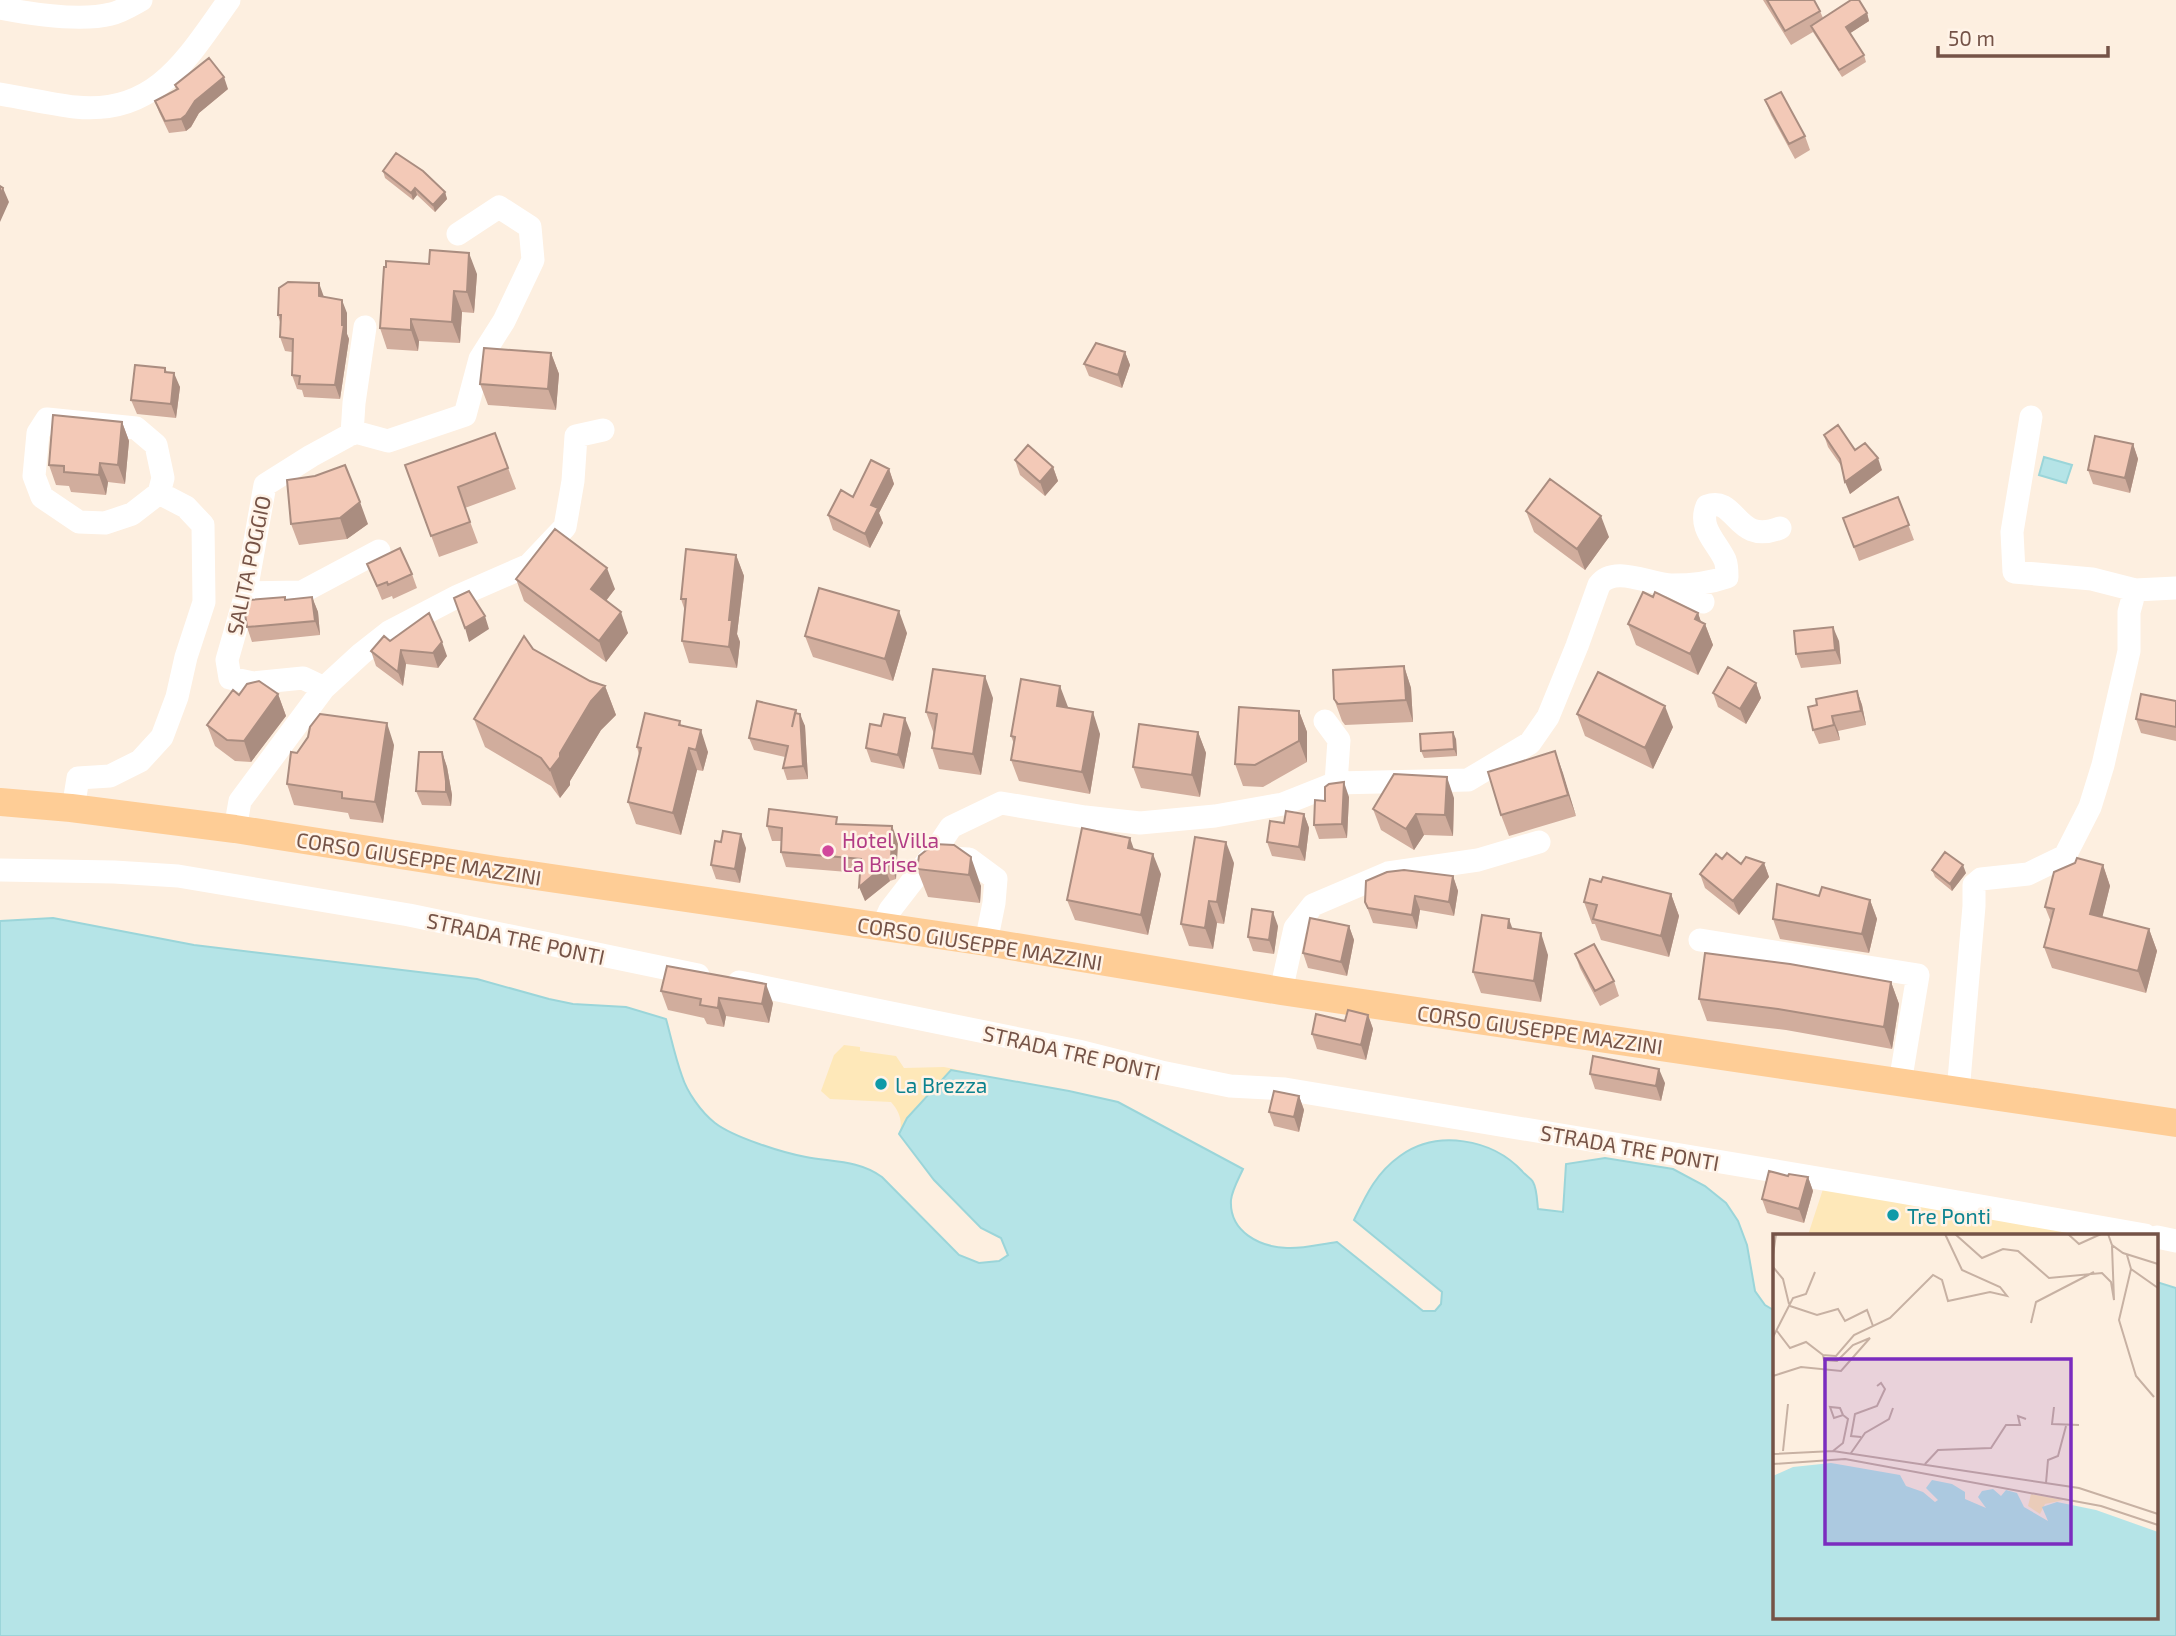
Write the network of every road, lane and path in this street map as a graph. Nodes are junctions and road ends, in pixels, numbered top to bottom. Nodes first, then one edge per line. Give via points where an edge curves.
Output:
1 (141, 0) edge
2 (229, 0) edge
3 (0, 8) edge
4 (0, 94) edge
5 (458, 233) dead end
6 (365, 327) dead end
7 (2031, 417) dead end
8 (603, 430) dead end
9 (352, 434) junction
10 (159, 493) junction
11 (1780, 527) dead end
12 (379, 551) dead end
13 (1670, 585) junction
14 (2176, 588) edge
15 (2135, 590) junction
16 (246, 593) junction
17 (1703, 602) dead end
18 (324, 688) junction
19 (1325, 721) dead end
20 (1336, 783) junction
21 (0, 802) edge
22 (73, 809) junction
23 (235, 830) junction
24 (1539, 842) dead end
25 (931, 858) junction
26 (0, 870) edge
27 (882, 928) junction
28 (1700, 940) dead end
29 (986, 942) junction
30 (1280, 991) junction
31 (1900, 1083) junction
32 (1958, 1092) junction
33 (2176, 1123) edge
34 (2139, 1234) edge
35 (2158, 1237) edge
36 (2176, 1241) edge

1 - 3 street via 111,15 87,17
2 - 4 street via 194,50 167,80 140,99 108,108 76,108
5 - 9 street via 499,207 530,227 533,260 480,359 465,415 388,441
6 - 9 street
7 - 15 street via 2012,532 2014,572 2092,579
8 - 18 street via 576,436 565,527 529,565 389,632
9 - 16 street, SALITA POGGIO via 265,485
10 - 10 street via 132,514 105,523 79,522 42,497 34,476 38,433 47,419 136,428 156,445 163,478
10 - 22 street via 186,507 203,525 204,603 162,737 140,761 110,776 78,778
11 - 13 street via 1760,533 1747,529 1719,504 1707,506 1705,528 1727,563 1727,578
12 - 16 street via 302,592
13 - 17 street
13 - 20 street via 1618,575 1602,581 1548,717 1530,743 1468,779
14 - 15 street
15 - 32 street via 2129,611 2129,651 2103,765 2090,807 2065,856 2028,874 1981,879 1974,886
16 - 18 street, SALITA POGGIO via 227,660 230,678 253,683 303,678
18 - 23 street via 240,801
19 - 20 street via 1339,740
20 - 25 street via 1283,804 1140,823 1001,803 951,827
21 - 22 main road, CORSO GIUSEPPE MAZZINI
22 - 23 main road, CORSO GIUSEPPE MAZZINI
23 - 27 main road, CORSO GIUSEPPE MAZZINI
24 - 30 street via 1478,860 1388,873 1313,905 1295,928
25 - 27 street via 890,910
25 - 29 street via 969,859 996,879
26 - 34 street, STRADA TRE PONTI via 178,876 409,915 1230,1086 1285,1089
27 - 29 main road, CORSO GIUSEPPE MAZZINI
28 - 31 street via 1918,975
29 - 30 main road, CORSO GIUSEPPE MAZZINI
30 - 31 main road, CORSO GIUSEPPE MAZZINI
31 - 32 main road, CORSO GIUSEPPE MAZZINI
32 - 33 main road, CORSO GIUSEPPE MAZZINI
35 - 36 street

